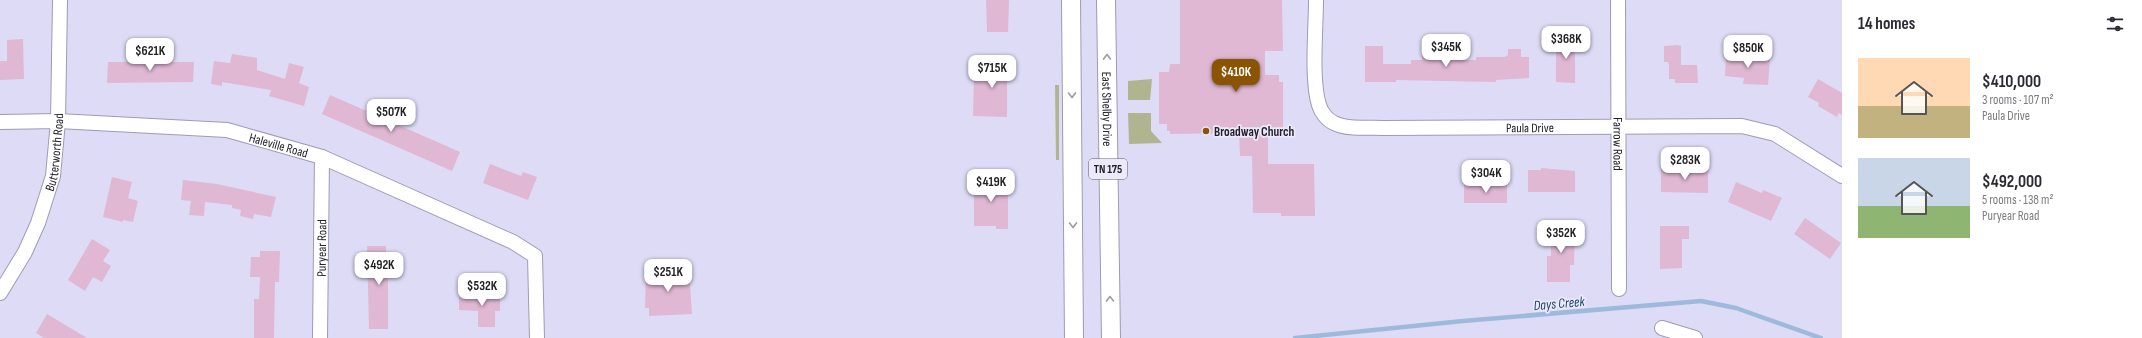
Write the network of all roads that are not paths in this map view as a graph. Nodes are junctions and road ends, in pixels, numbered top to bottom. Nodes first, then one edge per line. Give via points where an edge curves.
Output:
1 (60, 0) edge
2 (1071, 0) edge
3 (1106, 0) edge
4 (1316, 0) edge
5 (1618, 0) edge
6 (58, 121) junction
7 (0, 122) edge
8 (1618, 126) junction
9 (322, 157) junction
10 (1842, 176) edge
11 (1619, 289) dead end
12 (0, 294) edge
13 (1662, 328) dead end
14 (320, 338) edge
15 (537, 338) edge
16 (1074, 338) edge
17 (1111, 338) edge
18 (1695, 338) edge

1 - 6 street, Butterworth Road
2 -> 16 main road, TN 175
17 -> 3 main road, East Shelby Drive / TN 175
4 - 8 street, Paula Drive via 1317,91 1323,113 1334,123 1348,127 1383,128
5 - 8 street, Farrow Road
6 - 7 street, Haleville Road
6 - 9 street, Haleville Road via 227,130
6 - 12 street, Butterworth Road via 52,176 38,222 25,252
8 - 10 street, Paula Drive via 1705,125 1759,129 1776,134
8 - 11 street, Farrow Road
9 - 14 street, Puryear Road
9 - 15 street, Haleville Road via 513,242 535,256
13 - 18 street

